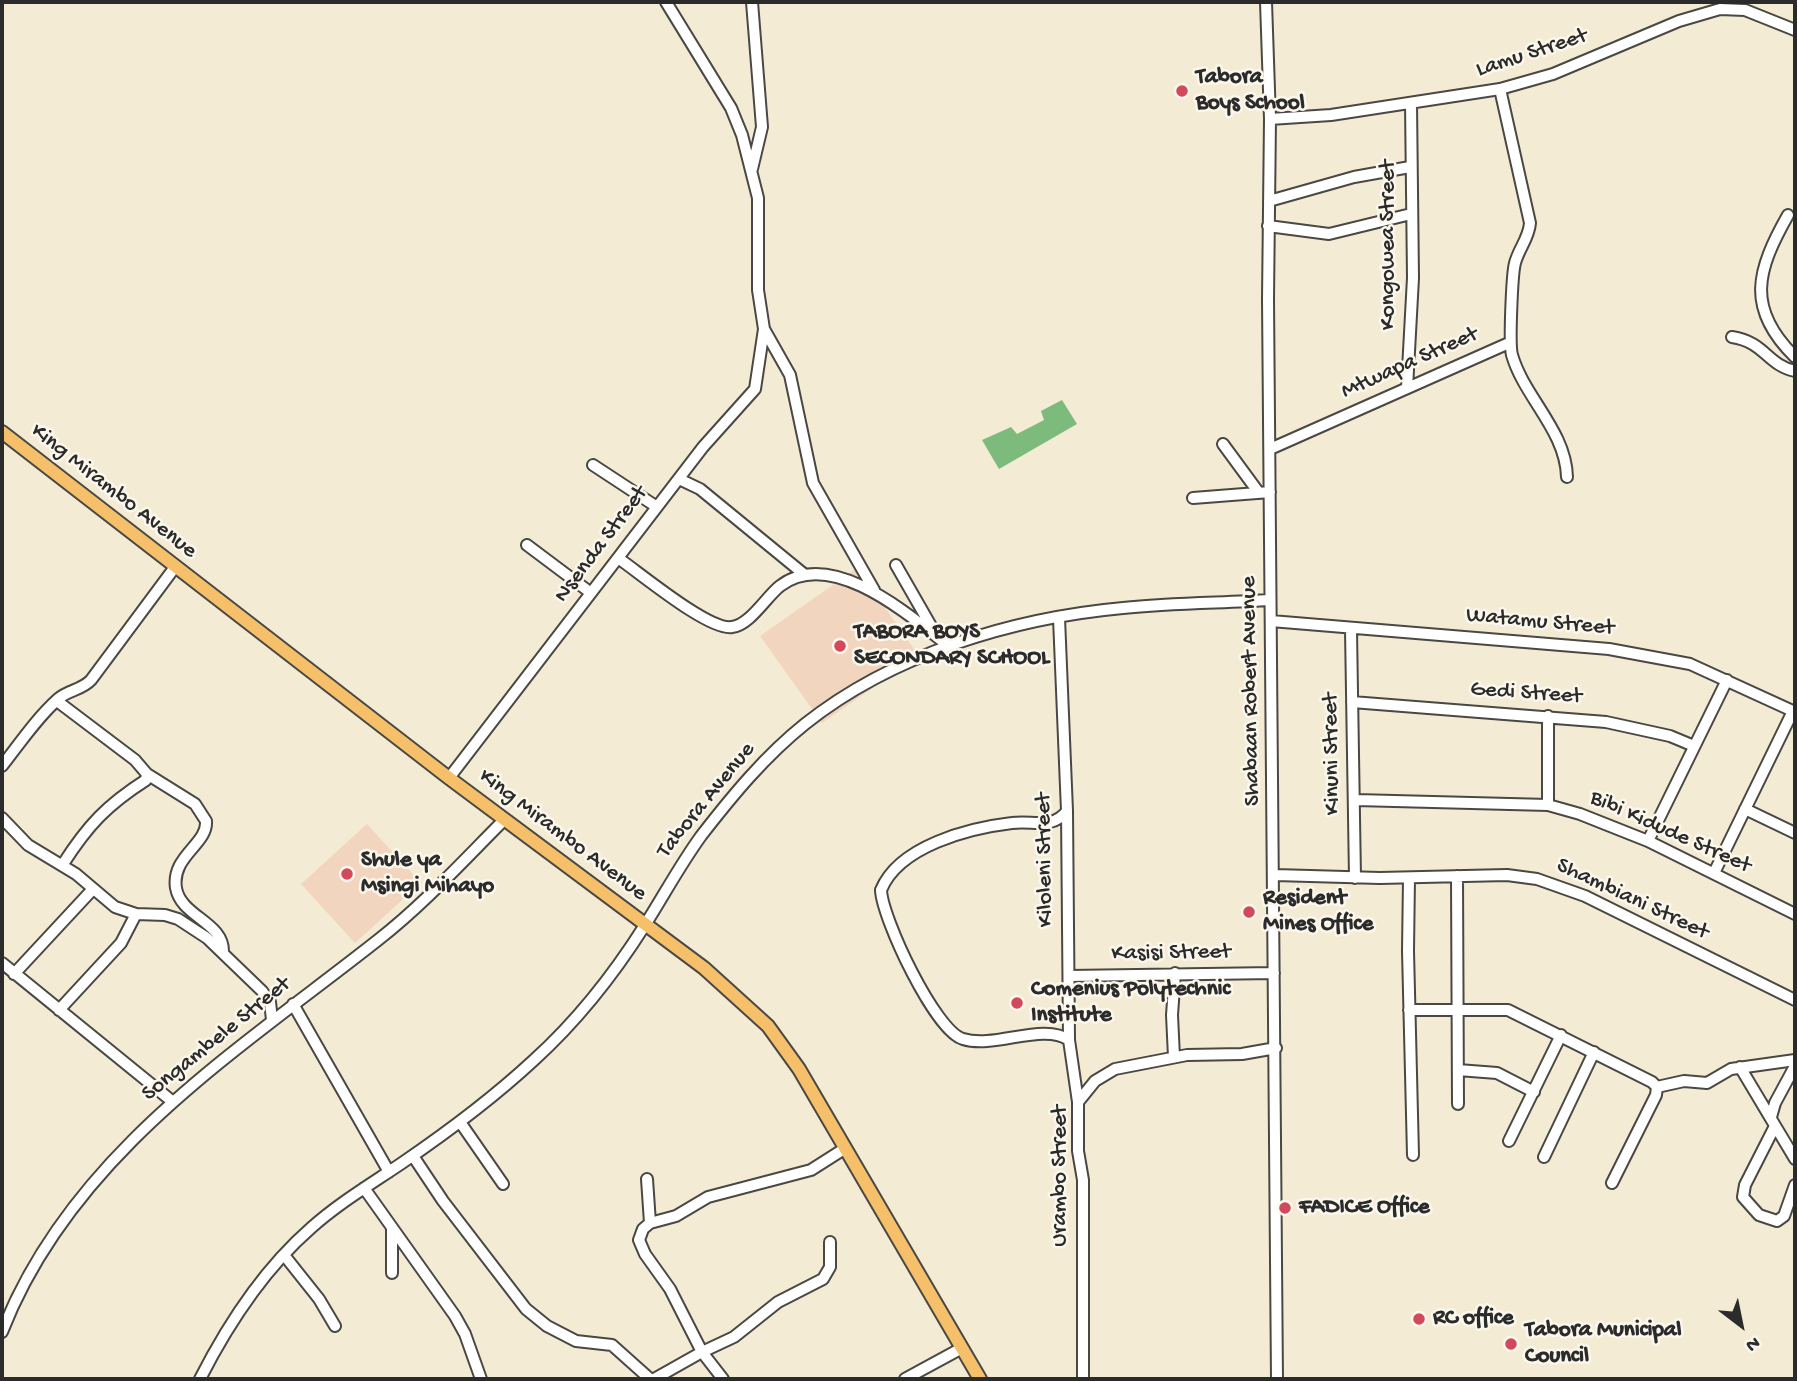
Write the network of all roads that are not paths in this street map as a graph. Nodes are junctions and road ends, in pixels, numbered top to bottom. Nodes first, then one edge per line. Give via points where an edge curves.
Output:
1 (666, 2) edge
2 (752, 2) edge
3 (1266, 2) edge
4 (1724, 5) edge
5 (1795, 30) edge
6 (1500, 89) junction
7 (1411, 103) junction
8 (1270, 119) junction
9 (1410, 167) junction
10 (752, 171) junction
11 (1269, 201) junction
12 (1411, 214) junction
13 (1788, 215) dead end
14 (1268, 226) junction
15 (764, 329) junction
16 (1732, 337) dead end
17 (1510, 343) junction
18 (1795, 357) edge
19 (1795, 371) edge
20 (1407, 388) junction
21 (2, 432) edge
22 (1223, 444) dead end
23 (1270, 449) junction
24 (593, 465) dead end
25 (1567, 477) dead end
26 (679, 479) junction
27 (1264, 493) junction
28 (1193, 498) dead end
29 (657, 507) junction
30 (527, 545) dead end
31 (618, 558) junction
32 (896, 565) dead end
33 (175, 567) junction
34 (805, 575) junction
35 (874, 590) junction
36 (591, 593) junction
37 (1270, 600) junction
38 (1059, 618) junction
39 (1271, 621) junction
40 (1351, 630) junction
41 (936, 636) junction
42 (950, 647) junction
43 (1727, 680) junction
44 (57, 701) junction
45 (1352, 702) junction
46 (1794, 711) edge
47 (1548, 716) junction
48 (1694, 746) junction
49 (2, 766) edge
50 (147, 774) junction
51 (449, 778) junction
52 (1356, 800) junction
53 (1548, 805) junction
54 (1745, 809) junction
55 (1067, 811) junction
56 (2, 817) edge
57 (504, 820) junction
58 (1047, 824) junction
59 (1795, 833) edge
60 (1648, 841) junction
61 (1067, 842) junction
62 (63, 864) junction
63 (1714, 873) junction
64 (1275, 875) junction
65 (1457, 876) junction
66 (1355, 878) junction
67 (1409, 878) junction
68 (93, 889) junction
69 (136, 914) junction
70 (1795, 914) edge
71 (645, 924) junction
72 (223, 952) junction
73 (2, 963) edge
74 (1175, 973) junction
75 (1274, 973) junction
76 (14, 974) junction
77 (1069, 976) junction
78 (267, 997) junction
79 (1795, 1000) edge
80 (290, 1006) junction
81 (59, 1010) junction
82 (1409, 1010) junction
83 (1458, 1010) junction
84 (272, 1020) junction
85 (1069, 1020) junction
86 (1051, 1033) junction
87 (1561, 1035) junction
88 (1069, 1040) junction
89 (1276, 1048) junction
90 (1594, 1052) junction
91 (1174, 1057) junction
92 (1795, 1060) edge
93 (1795, 1066) edge
94 (1740, 1067) junction
95 (1458, 1070) junction
96 (1657, 1087) junction
97 (1534, 1091) junction
98 (173, 1102) junction
99 (1078, 1102) junction
100 (1458, 1104) dead end
101 (460, 1122) junction
102 (1773, 1122) junction
103 (1509, 1141) dead end
104 (844, 1149) junction
105 (1413, 1155) dead end
106 (413, 1156) junction
107 (1545, 1157) dead end
108 (1795, 1159) edge
109 (389, 1172) junction
110 (647, 1179) dead end
111 (1612, 1183) dead end
112 (503, 1184) dead end
113 (1795, 1185) edge
114 (364, 1188) junction
115 (650, 1223) junction
116 (392, 1228) junction
117 (830, 1242) dead end
118 (284, 1255) junction
119 (392, 1273) dead end
120 (335, 1325) dead end
121 (2, 1332) edge
122 (962, 1349) junction
123 (702, 1352) junction
124 (200, 1379) edge
125 (481, 1379) edge
126 (652, 1379) edge
127 (723, 1379) edge
128 (905, 1379) edge
129 (980, 1379) edge
130 (1083, 1379) edge
131 (1277, 1379) edge

1 - 10 street via 731,108
2 - 10 street via 762,127
3 - 8 street, Shabaan Robert Avenue
4 - 5 street, Lamu Street
4 - 6 street, Lamu Street via 1553,74
6 - 7 street, Lamu Street
6 - 17 street via 1530,223 1515,263
7 - 8 street, Lamu Street
7 - 9 street, Kongowea Street
8 - 11 street, Shabaan Robert Avenue
9 - 11 street
9 - 12 street, Kongowea Street
10 - 15 street
11 - 14 street, Shabaan Robert Avenue
12 - 14 street via 1329,234
12 - 20 street, Kongowea Street
13 - 18 street via 1771,245 1761,277 1769,327
14 - 23 street, Shabaan Robert Avenue
15 - 26 street, Nsenda Street via 755,389
15 - 35 street via 790,374 813,483
16 - 19 street via 1750,340 1783,368
17 - 20 street, Mtwapa Street
17 - 25 street, Mtwapa Street via 1518,369 1564,453
20 - 23 street, Mtwapa Street
21 - 33 main road, King Mirambo Avenue
22 - 27 street
23 - 27 street, Shabaan Robert Avenue
24 - 29 street
26 - 29 street, Nsenda Street
26 - 34 street via 700,489
27 - 28 street
27 - 37 street, Shabaan Robert Avenue
29 - 31 street, Nsenda Street
30 - 36 street
31 - 34 street via 696,615 722,627 741,624 783,584
31 - 36 street, Nsenda Street
32 - 41 street
33 - 44 street via 91,680
33 - 51 main road, King Mirambo Avenue
34 - 35 street
35 - 41 street
36 - 51 street, Nsenda Street
37 - 38 street, Tabora Avenue via 1125,608
37 - 39 street, Shabaan Robert Avenue
38 - 42 street, Tabora Avenue
38 - 55 street, Kiloleni Street
39 - 40 street, Watamu Street
39 - 64 street, Shabaan Robert Avenue
40 - 43 street, Watamu Street via 1609,649 1658,656
40 - 45 street, Kinuni Street
41 - 42 street
42 - 71 street, Tabora Avenue via 869,681 787,740 701,837
43 - 46 street, Watamu Street
43 - 48 street
44 - 49 street
44 - 50 street
45 - 47 street, Gedi Street
45 - 52 street, Kinuni Street
46 - 54 street
47 - 48 street, Gedi Street via 1639,729
47 - 53 street
48 - 60 street
50 - 62 street via 146,780 102,811
50 - 72 street via 203,813 207,826 178,869 176,888 188,908 221,937
51 - 57 main road, King Mirambo Avenue
52 - 53 street, Bibi Kidude Street
52 - 66 street, Kinuni Street
53 - 60 street, Bibi Kidude Street
54 - 59 street
54 - 63 street
55 - 58 street
55 - 61 street, Kiloleni Street
56 - 62 street via 28,845
57 - 71 main road, King Mirambo Avenue
57 - 80 street, Songambele Street via 409,915
58 - 61 street
58 - 86 street via 1014,822 946,840 895,867 881,890 886,915 904,954 954,1035 974,1040
60 - 63 street, Bibi Kidude Street
61 - 77 street, Kiloleni Street
62 - 68 street
63 - 70 street, Bibi Kidude Street
64 - 66 street, Shambiani Street
64 - 75 street, Shabaan Robert Avenue
65 - 67 street, Shambiani Street
65 - 79 street, Shambiani Street via 1507,875 1553,884
65 - 83 street
66 - 67 street, Shambiani Street
67 - 82 street
68 - 69 street via 115,907
68 - 76 street
69 - 72 street via 178,919
69 - 81 street via 121,943
71 - 101 street, Tabora Avenue via 568,1027
71 - 104 main road, King Mirambo Avenue via 705,968 768,1026 790,1054
72 - 78 street
73 - 76 street
74 - 75 street, Kasisi Street
74 - 77 street, Kasisi Street
74 - 91 street
75 - 89 street, Shabaan Robert Avenue
76 - 81 street
77 - 85 street, Kiloleni Street
78 - 80 street
78 - 84 street
80 - 84 street, Songambele Street
80 - 109 street
81 - 98 street
82 - 83 street
82 - 105 street
83 - 87 street via 1508,1010
83 - 95 street
84 - 98 street, Songambele Street
85 - 86 street
85 - 88 street, Kiloleni Street
86 - 88 street
87 - 90 street
87 - 97 street
88 - 99 street, Kiloleni Street
89 - 91 street, Urambo Street
89 - 131 street, Shabaan Robert Avenue
90 - 96 street
90 - 107 street
91 - 99 street, Urambo Street via 1115,1069 1095,1081
92 - 94 street
93 - 102 street via 1775,1103
94 - 96 street via 1707,1083 1684,1081
94 - 102 street
95 - 97 street via 1497,1073
95 - 100 street
96 - 111 street
97 - 103 street
98 - 121 street, Songambele Street via 111,1162 52,1234
99 - 130 street, Urambo Street via 1083,1180
101 - 106 street, Tabora Avenue
101 - 112 street
102 - 108 street
102 - 113 street via 1743,1196 1759,1215 1777,1221 1784,1216
104 - 115 street via 811,1170 715,1195 677,1216
104 - 122 main road, King Mirambo Avenue
106 - 109 street, Tabora Avenue
106 - 126 street via 526,1309 576,1341 612,1345
109 - 114 street, Tabora Avenue
110 - 115 street
114 - 116 street
114 - 118 street, Tabora Avenue
115 - 123 street via 639,1235 641,1247 670,1289
116 - 119 street
116 - 125 street via 455,1316
117 - 123 street via 830,1268 823,1279 778,1302 734,1337
118 - 120 street
118 - 124 street, Tabora Avenue via 240,1310
122 - 128 street
122 - 129 main road, King Mirambo Avenue
123 - 126 street
123 - 127 street

